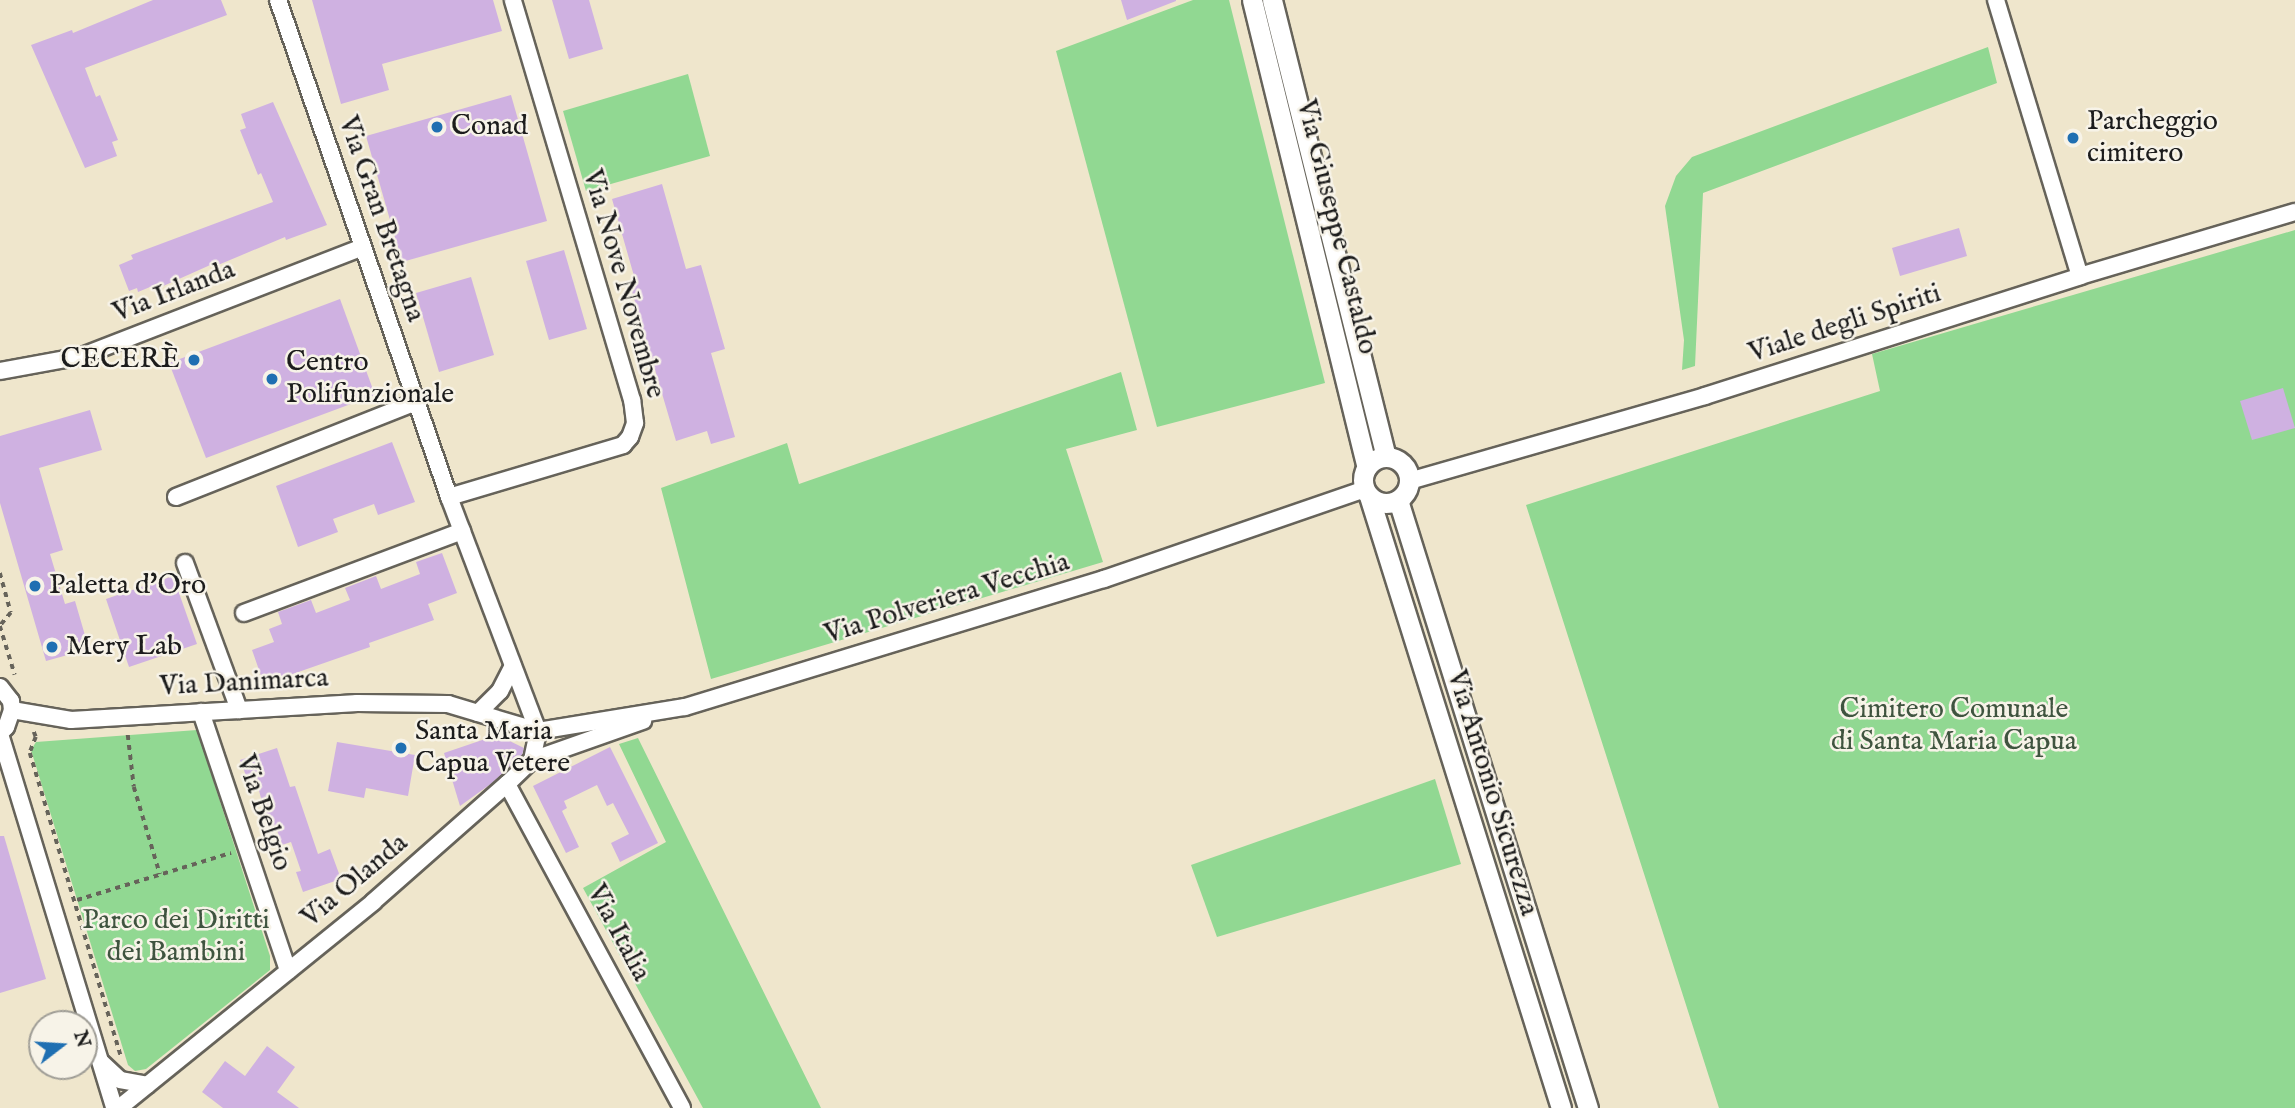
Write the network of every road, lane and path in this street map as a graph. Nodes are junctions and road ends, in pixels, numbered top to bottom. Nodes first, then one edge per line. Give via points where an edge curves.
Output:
1 (278, 0) edge
2 (513, 0) edge
3 (1252, 0) edge
4 (1272, 0) edge
5 (1996, 0) edge
6 (2295, 212) edge
7 (363, 247) junction
8 (2080, 276) junction
9 (0, 371) edge
10 (416, 402) junction
11 (1386, 457) junction
12 (1367, 467) junction
13 (1409, 481) junction
14 (1367, 493) junction
15 (176, 497) dead end
16 (449, 497) junction
17 (1398, 500) junction
18 (462, 531) junction
19 (185, 563) dead end
20 (0, 573) edge
21 (244, 613) dead end
22 (513, 666) junction
23 (16, 679) dead end
24 (0, 687) edge
25 (685, 707) junction
26 (12, 710) junction
27 (239, 710) junction
28 (201, 712) junction
29 (30, 713) junction
30 (478, 713) junction
31 (538, 730) junction
32 (0, 734) edge
33 (128, 735) dead end
34 (531, 760) junction
35 (507, 784) junction
36 (236, 851) dead end
37 (160, 874) junction
38 (78, 900) dead end
39 (289, 971) junction
40 (101, 1062) junction
41 (129, 1081) junction
42 (148, 1085) junction
43 (117, 1108) edge
44 (682, 1108) edge
45 (1561, 1108) edge
46 (1588, 1108) edge

1 - 7 street, Via Gran Bretagna
2 - 16 street, Via Nove Novembre via 635,423 623,446
3 - 12 street, Via Giuseppe Castaldo
4 - 11 street, Via Giuseppe Castaldo
5 - 8 street
6 - 8 street, Viale degli Spiriti
7 - 9 street, Via Irlanda via 82,356
7 - 10 street, Via Gran Bretagna
8 - 13 street, Viale degli Spiriti via 1705,396
10 - 15 street
10 - 16 street, Via Gran Bretagna
11 - 12 street
11 - 13 street via 1405,467
12 - 14 street via 1363,482
13 - 17 street
14 - 17 street via 1382,503
14 - 25 street, Via Polveriera Vecchia
14 - 45 street, Via Antonio Sicurezza
16 - 18 street, Via Gran Bretagna
17 - 46 street, Via Antonio Sicurezza
18 - 21 street
18 - 22 street, Via Gran Bretagna
19 - 27 street
20 - 23 path via 11,613 0,626
22 - 30 street via 500,691
22 - 31 street, Via Gran Bretagna
24 - 26 street
25 - 31 street, Via Polveriera Vecchia
25 - 34 street
26 - 29 street, Via Danimarca
26 - 32 street
27 - 28 street, Via Danimarca
27 - 30 street, Via Danimarca via 357,703 448,704
28 - 29 street, Via Danimarca via 71,720
28 - 39 street, Via Belgio
29 - 41 path via 36,737 30,753
30 - 31 street, Via Danimarca
31 - 34 street
32 - 40 street
33 - 37 path via 134,787
34 - 35 street, Via Olanda
35 - 39 street, Via Olanda
35 - 44 street, Via Italia
36 - 37 path
37 - 38 path
39 - 42 street, Via Olanda
40 - 41 street via 120,1080
40 - 43 street
41 - 42 street
42 - 43 street, Via Olanda

